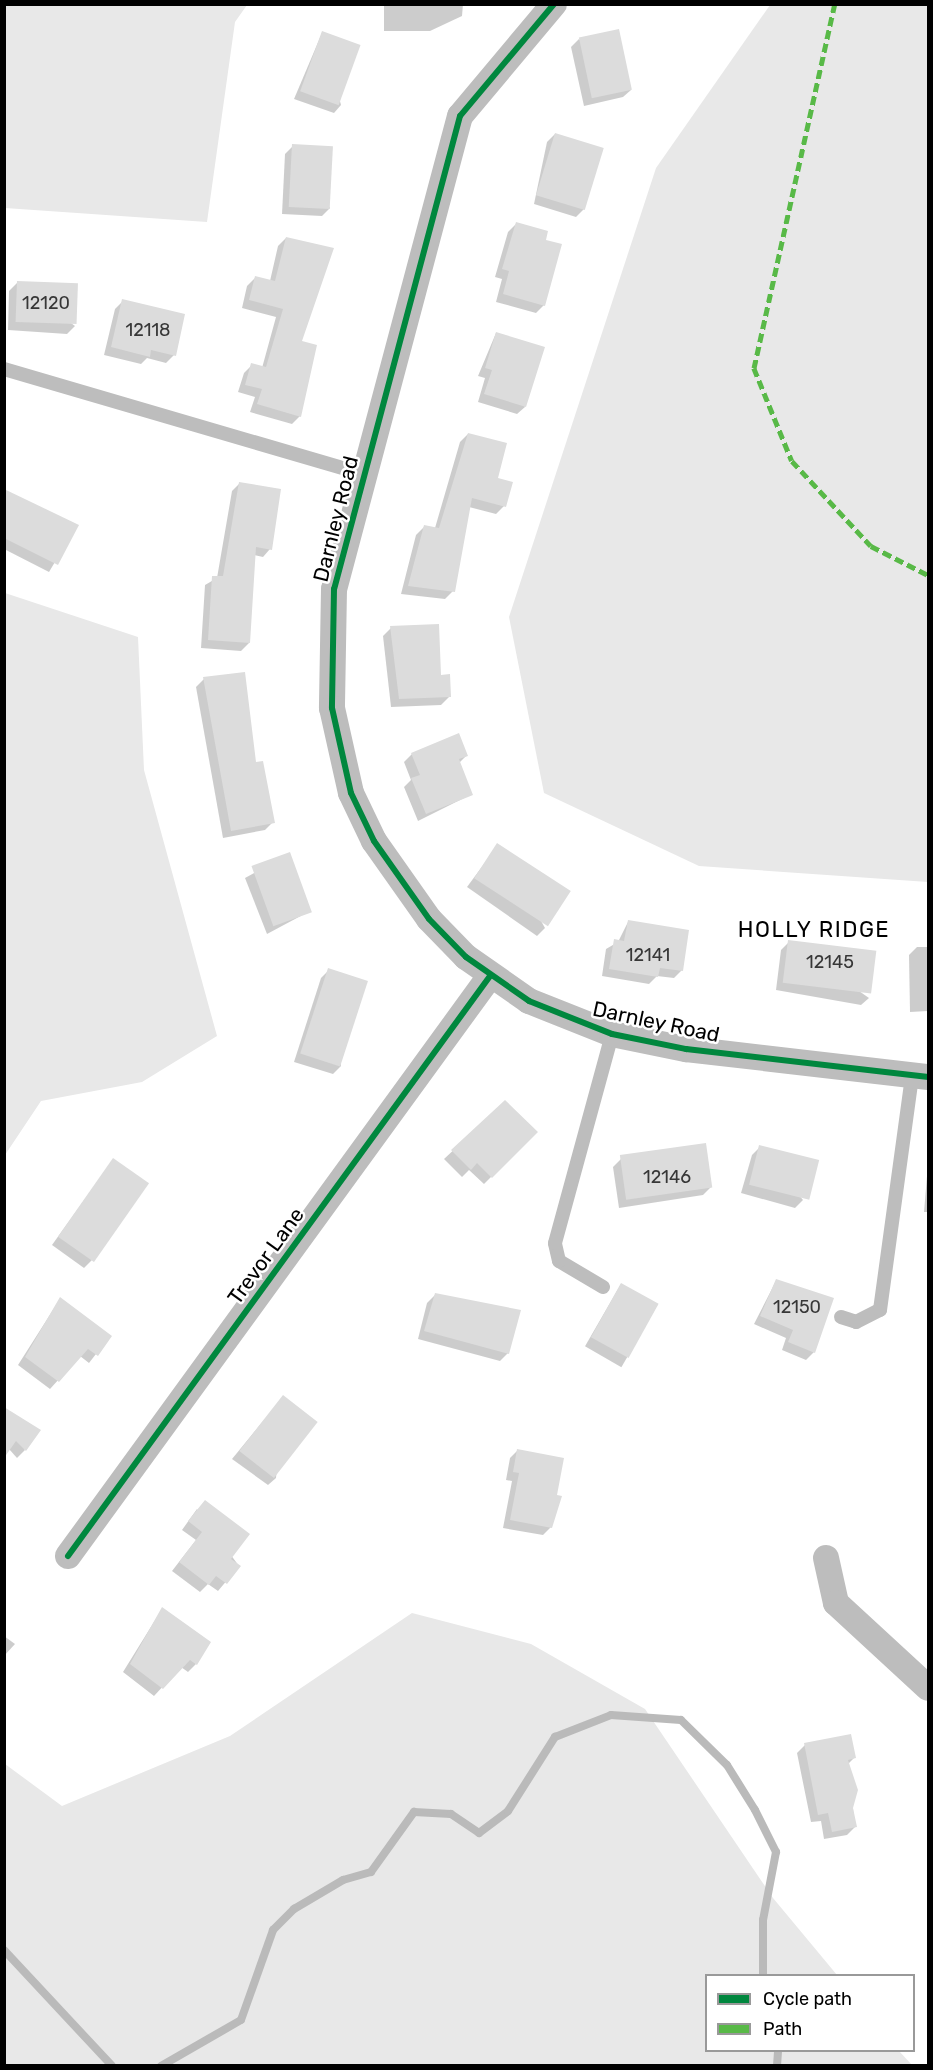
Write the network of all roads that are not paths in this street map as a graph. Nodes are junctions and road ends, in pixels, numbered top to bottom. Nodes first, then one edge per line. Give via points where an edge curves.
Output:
1 (554, 4) edge
2 (4, 369) edge
3 (364, 474) junction
4 (490, 976) junction
5 (612, 1034) junction
6 (920, 1076) edge
7 (603, 1287) dead end
8 (841, 1317) dead end
9 (68, 1556) dead end
10 (826, 1558) dead end
11 (928, 1688) edge

1 - 3 street, Darnley Road via 460,116
2 - 3 lane
3 - 4 street, Darnley Road via 334,589 330,643 332,708 342,762 351,793 396,877 429,919
4 - 5 street, Darnley Road via 530,1001
4 - 9 street, Trevor Lane
5 - 6 street, Darnley Road via 686,1049
5 - 7 lane via 555,1243 559,1261
6 - 8 lane via 880,1310 856,1322
10 - 11 street via 836,1603

